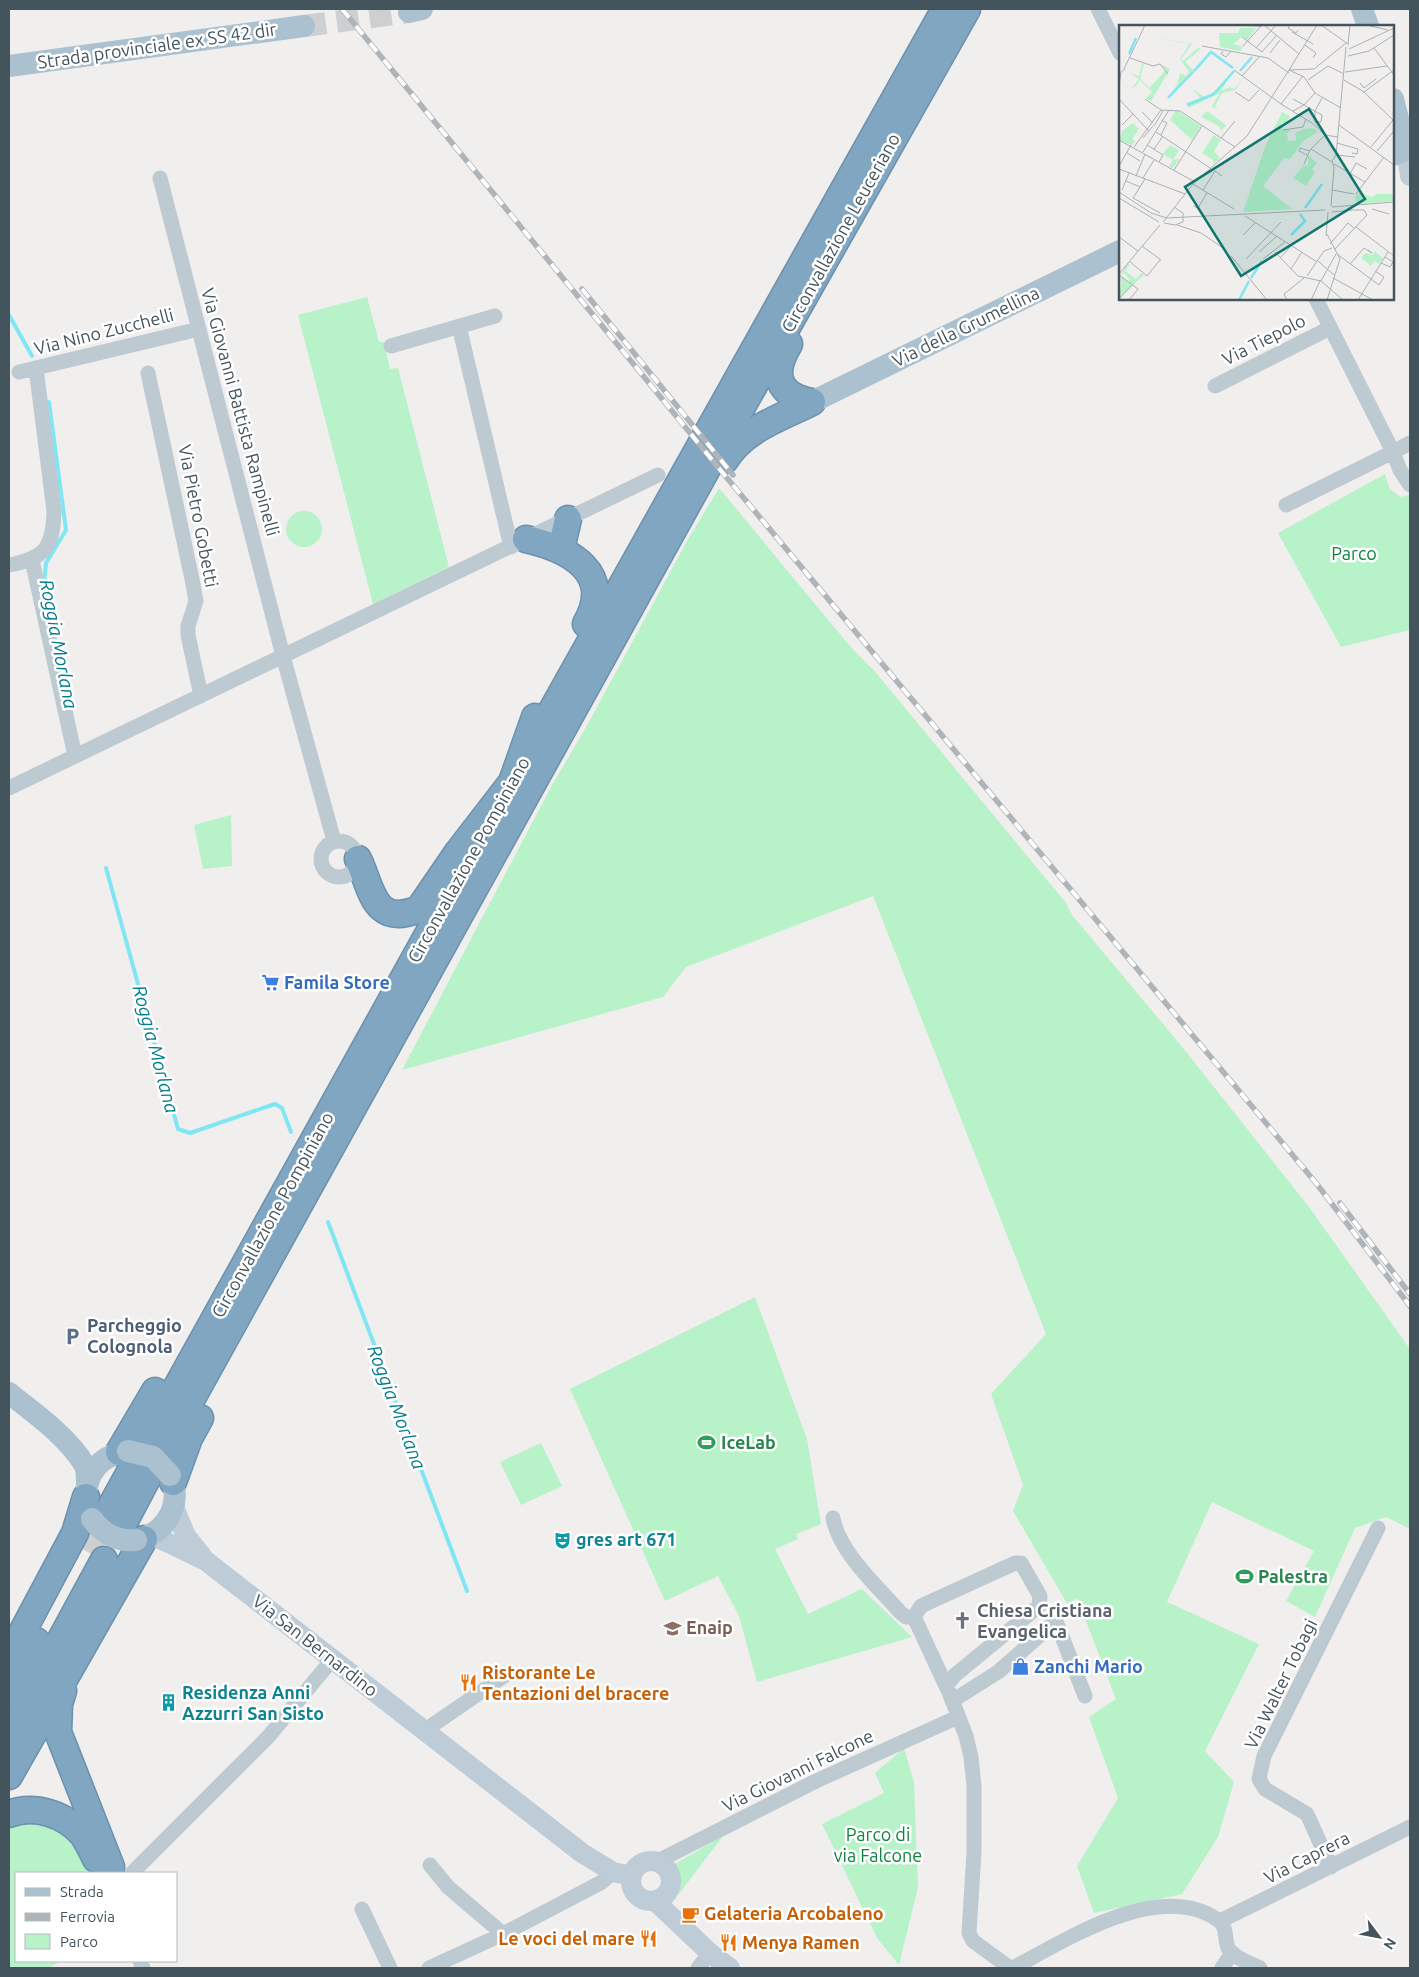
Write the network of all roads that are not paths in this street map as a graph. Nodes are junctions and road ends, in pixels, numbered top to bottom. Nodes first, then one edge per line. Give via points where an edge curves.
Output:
1 (950, 9) edge
2 (1098, 9) edge
3 (1362, 9) edge
4 (1368, 25) edge
5 (304, 26) tunnel mouth
6 (1119, 51) edge
7 (9, 66) edge
8 (1394, 108) edge
9 (1403, 151) edge
10 (1410, 176) edge
11 (160, 178) dead end
12 (1119, 251) edge
13 (814, 282) junction
14 (1316, 300) edge
15 (494, 316) dead end
16 (458, 326) junction
17 (1330, 328) junction
18 (198, 329) junction
19 (391, 346) dead end
20 (36, 368) junction
21 (19, 372) dead end
22 (148, 373) dead end
23 (1215, 386) dead end
24 (812, 402) junction
25 (1410, 443) edge
26 (708, 448) junction
27 (1393, 452) junction
28 (658, 475) dead end
29 (1410, 485) edge
30 (1286, 505) dead end
31 (568, 519) junction
32 (518, 543) junction
33 (561, 549) junction
34 (32, 560) junction
35 (9, 565) edge
36 (622, 622) junction
37 (283, 656) junction
38 (201, 696) junction
39 (76, 756) junction
40 (512, 782) junction
41 (9, 788) edge
42 (334, 841) junction
43 (358, 859) junction
44 (403, 1018) junction
45 (9, 1393) edge
46 (58, 1434) junction
47 (145, 1459) junction
48 (174, 1507) junction
49 (834, 1518) dead end
50 (115, 1520) junction
51 (1378, 1528) dead end
52 (206, 1561) junction
53 (914, 1617) junction
54 (89, 1635) junction
55 (9, 1657) edge
56 (331, 1661) junction
57 (507, 1674) dead end
58 (946, 1686) junction
59 (9, 1691) edge
60 (1085, 1696) dead end
61 (952, 1701) junction
62 (958, 1717) junction
63 (424, 1732) junction
64 (9, 1735) edge
65 (9, 1776) edge
66 (9, 1814) edge
67 (1410, 1828) edge
68 (656, 1862) junction
69 (430, 1865) dead end
70 (1331, 1867) junction
71 (113, 1871) edge
72 (622, 1874) junction
73 (655, 1901) junction
74 (362, 1909) dead end
75 (1220, 1921) junction
76 (503, 1934) junction
77 (710, 1953) junction
78 (1232, 1953) junction
79 (390, 1968) edge
80 (429, 1968) edge
81 (698, 1968) edge
82 (730, 1968) edge
83 (1012, 1968) edge
84 (1222, 1968) edge
85 (1260, 1968) edge

1 - 13 highway, Circonvallazione Leuceriano
1 - 26 highway, Circonvallazione Leuceriano
2 - 6 street
3 - 4 main road
5 - 7 main road, Strada provinciale ex SS 42 dir
8 - 9 main road
9 - 10 main road
11 - 18 street, Via Giovanni Battista Rampinelli
12 - 24 main road, Via della Grumellina
13 - 24 highway via 812,304 786,348 779,370 782,385 789,395
13 - 26 highway, Circonvallazione Leuceriano
14 - 17 street, Via Tiepolo
15 - 16 street
16 - 19 street
16 - 32 street
17 - 23 street, Via Tiepolo
17 - 27 street, Via Tiepolo
18 - 20 street, Via Nino Zucchelli
18 - 37 street, Via Giovanni Battista Rampinelli
20 - 21 street, Via Nino Zucchelli
20 - 34 street via 54,511 53,534 42,552
22 - 38 street, Via Pietro Gobetti via 196,602 188,635
24 - 36 highway via 749,433 731,450 652,592
25 - 27 street
26 - 36 highway, Circonvallazione Pompiniano
26 - 40 highway, Circonvallazione Pompiniano
27 - 29 street, Via Tiepolo
27 - 30 street
28 - 31 street
31 - 32 street
31 - 33 highway
32 - 33 highway
32 - 37 street
33 - 40 highway via 588,571 596,591 596,602 537,712
34 - 35 street
34 - 39 street
36 - 44 highway, Circonvallazione Pompiniano
37 - 38 street
37 - 42 street, Via Giovanni Battista Rampinelli
38 - 39 street
39 - 41 street
40 - 43 highway via 458,852 419,910 392,913 376,903
40 - 47 highway, Circonvallazione Pompiniano
42 - 43 street via 352,845
42 - 43 street via 321,854 321,864 327,874 338,878 349,875
44 - 47 highway, Circonvallazione Pompiniano
44 - 47 highway via 370,1109 189,1438
45 - 46 main road
46 - 47 main road via 84,1449
46 - 50 main road via 85,1465
47 - 48 main road, Via San Bernardino via 175,1490
47 - 50 highway, Circonvallazione Pompiniano
47 - 50 main road via 94,1470
48 - 50 main road via 164,1526
48 - 52 main road, Via San Bernardino via 186,1536
49 - 53 street via 838,1535 846,1548 900,1612 906,1617
50 - 52 main road, Via San Bernardino
50 - 54 highway
50 - 55 highway via 75,1533
51 - 70 street, Via Walter Tobagi via 1264,1756 1259,1779 1265,1789 1307,1814
52 - 56 main road, Via San Bernardino
53 - 58 street
53 - 58 street via 921,1606 1015,1563 1022,1565 1040,1596 1039,1606
54 - 65 highway
54 - 71 highway via 59,1704 58,1732
56 - 63 main road, Via San Bernardino
56 - 71 street via 257,1749
57 - 63 street
58 - 61 street
59 - 64 highway via 95,1556
60 - 61 street via 1056,1621 998,1672
61 - 62 street
62 - 68 street, Via Giovanni Falcone via 816,1781
62 - 83 street via 971,1756 974,1786 969,1933 973,1941
63 - 72 main road, Via San Bernardino via 582,1853
66 - 71 highway via 36,1809 62,1819 82,1835
67 - 70 street, Via Caprera
68 - 72 main road via 641,1864
68 - 73 main road via 668,1869 672,1882 667,1894
69 - 76 street via 448,1887
70 - 75 street, Via Caprera
72 - 73 main road via 637,1895 645,1901
72 - 76 street
73 - 77 main road
74 - 79 street
75 - 78 street via 1225,1927
75 - 83 street via 1179,1907 1129,1912 1089,1928
76 - 80 street
77 - 81 street
77 - 82 main road
78 - 84 street
78 - 85 street

